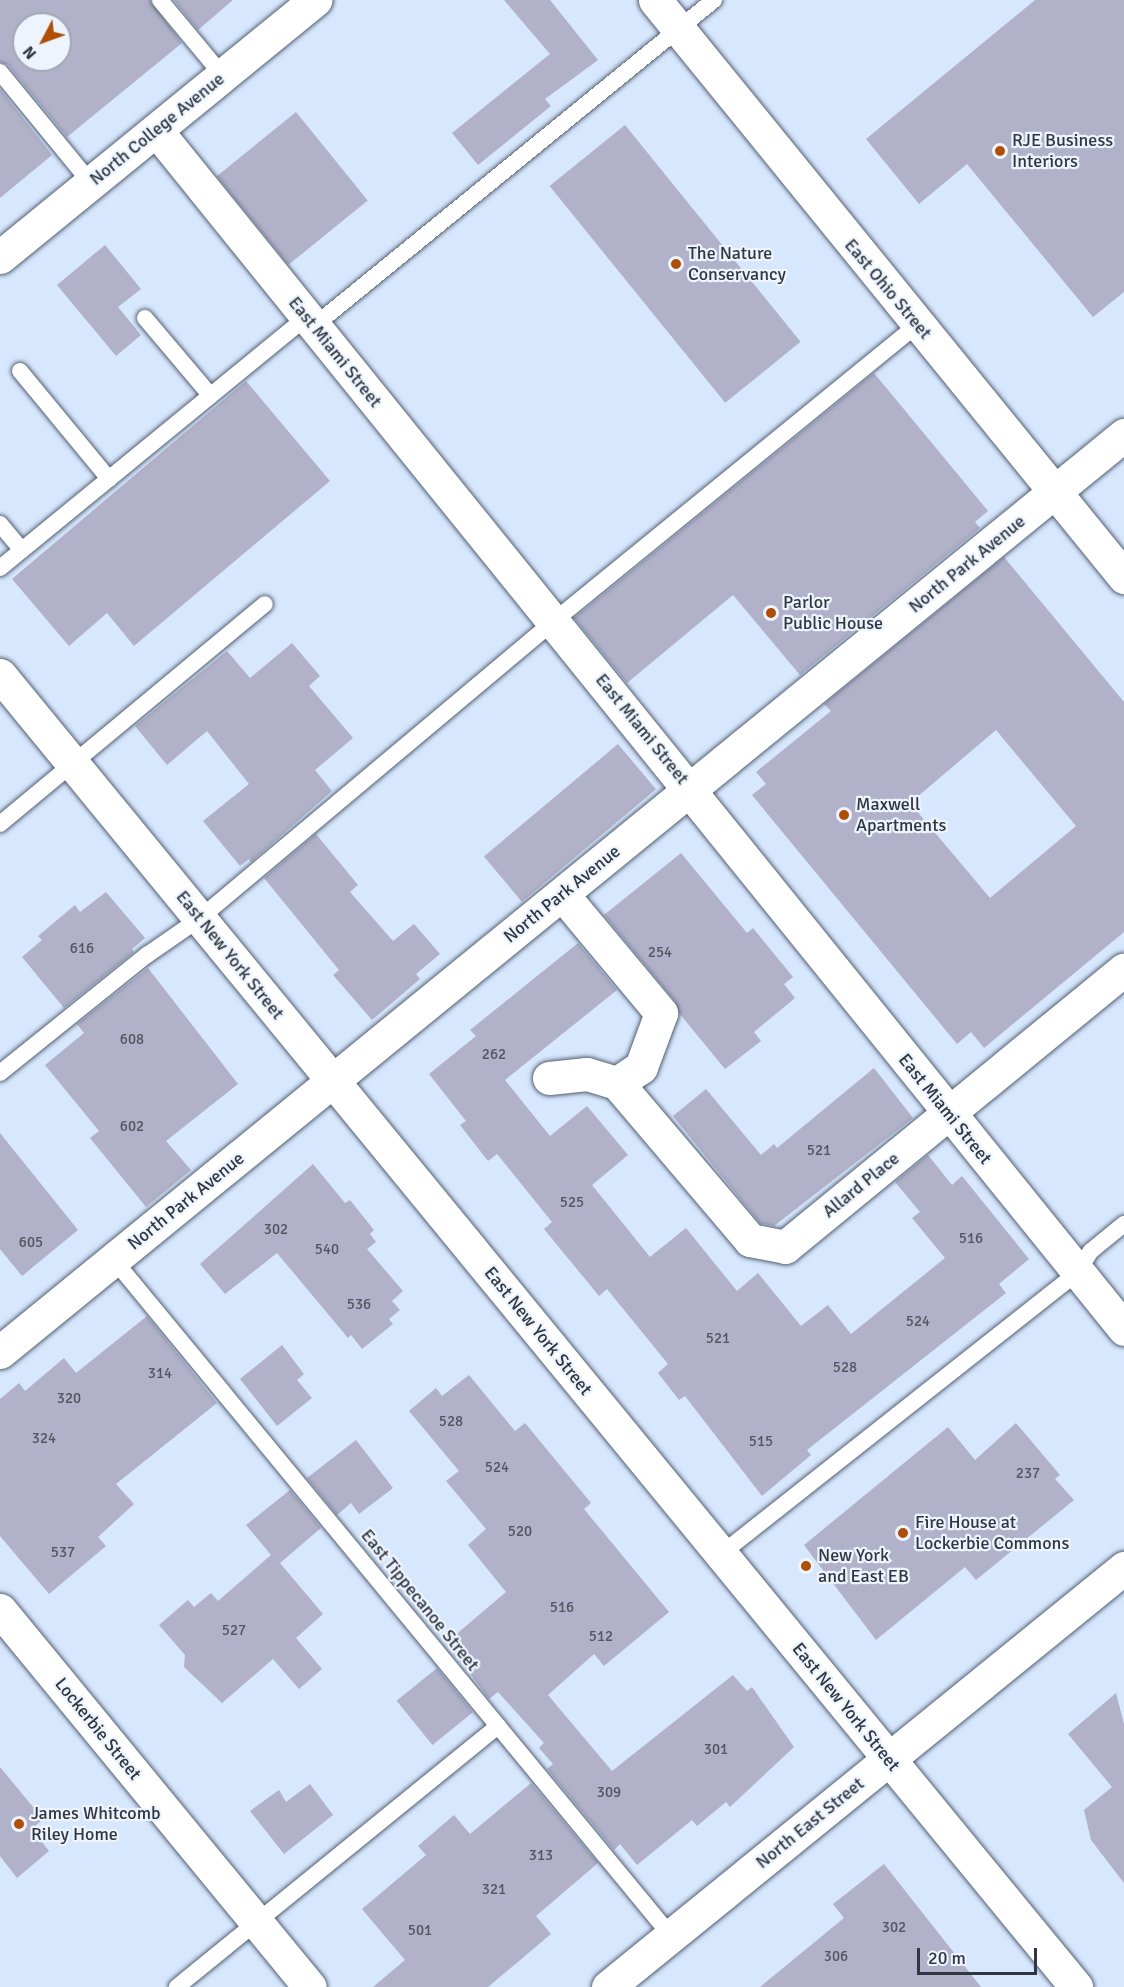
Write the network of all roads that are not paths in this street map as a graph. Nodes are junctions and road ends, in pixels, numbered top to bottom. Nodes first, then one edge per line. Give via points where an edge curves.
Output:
1 (160, 0) edge
2 (315, 0) edge
3 (655, 0) edge
4 (714, 0) edge
5 (677, 30) junction
6 (0, 72) edge
7 (223, 76) junction
8 (156, 130) junction
9 (91, 183) junction
10 (0, 257) edge
11 (145, 318) dead end
12 (310, 321) junction
13 (917, 325) junction
14 (20, 371) dead end
15 (210, 395) junction
16 (1124, 435) edge
17 (110, 478) junction
18 (1055, 492) junction
19 (0, 524) edge
20 (21, 550) junction
21 (0, 568) edge
22 (1124, 577) edge
23 (265, 604) dead end
24 (554, 621) junction
25 (0, 675) edge
26 (73, 764) junction
27 (691, 789) junction
28 (0, 824) edge
29 (562, 894) junction
30 (199, 919) junction
31 (1124, 970) edge
32 (0, 1073) edge
33 (549, 1078) dead end
34 (333, 1081) junction
35 (617, 1083) junction
36 (949, 1114) junction
37 (1124, 1224) edge
38 (114, 1260) junction
39 (1077, 1273) junction
40 (1124, 1329) edge
41 (0, 1352) edge
42 (721, 1554) junction
43 (1124, 1568) edge
44 (0, 1610) edge
45 (498, 1726) junction
46 (889, 1758) junction
47 (256, 1921) junction
48 (671, 1936) junction
49 (177, 1987) edge
50 (310, 1987) edge
51 (608, 1987) edge
52 (1076, 1987) edge

1 - 7 lane
2 - 7 street, North College Avenue
3 - 5 street, East Ohio Street
4 - 5 lane
5 - 12 lane
5 - 13 street, East Ohio Street
6 - 9 lane
7 - 8 street, North College Avenue
8 - 9 street, North College Avenue
8 - 12 street, East Miami Street
9 - 10 street, North College Avenue
11 - 15 lane
12 - 15 lane
12 - 24 street, East Miami Street
13 - 18 street, East Ohio Street
13 - 24 lane
14 - 17 lane
15 - 17 lane
16 - 18 street, North Park Avenue
17 - 20 lane
18 - 22 street, East Ohio Street
18 - 27 street, North Park Avenue
19 - 20 lane
20 - 21 lane
23 - 26 lane
24 - 27 street, East Miami Street
24 - 30 lane
25 - 26 street, East New York Street
26 - 28 lane
26 - 30 street, East New York Street
27 - 29 street, North Park Avenue
27 - 36 street, East Miami Street
29 - 34 street, North Park Avenue
29 - 35 street via 661,1013 641,1067
30 - 32 lane via 147,955
30 - 34 street, East New York Street
31 - 36 street, Allard Place
33 - 35 street via 587,1074
34 - 38 street, North Park Avenue
34 - 42 street, East New York Street
35 - 36 street, Allard Place via 750,1240 785,1246
36 - 39 street, East Miami Street
37 - 39 lane via 1091,1251
38 - 41 street, North Park Avenue
38 - 45 lane, East Tippecanoe Street
39 - 40 street, East Miami Street
39 - 42 lane
42 - 46 street, East New York Street
43 - 46 street, North East Street
44 - 47 street, Lockerbie Street
45 - 47 lane
45 - 48 lane, East Tippecanoe Street
46 - 48 street, North East Street
46 - 52 street, East New York Street
47 - 49 lane
47 - 50 street, Lockerbie Street
48 - 51 street, North East Street

